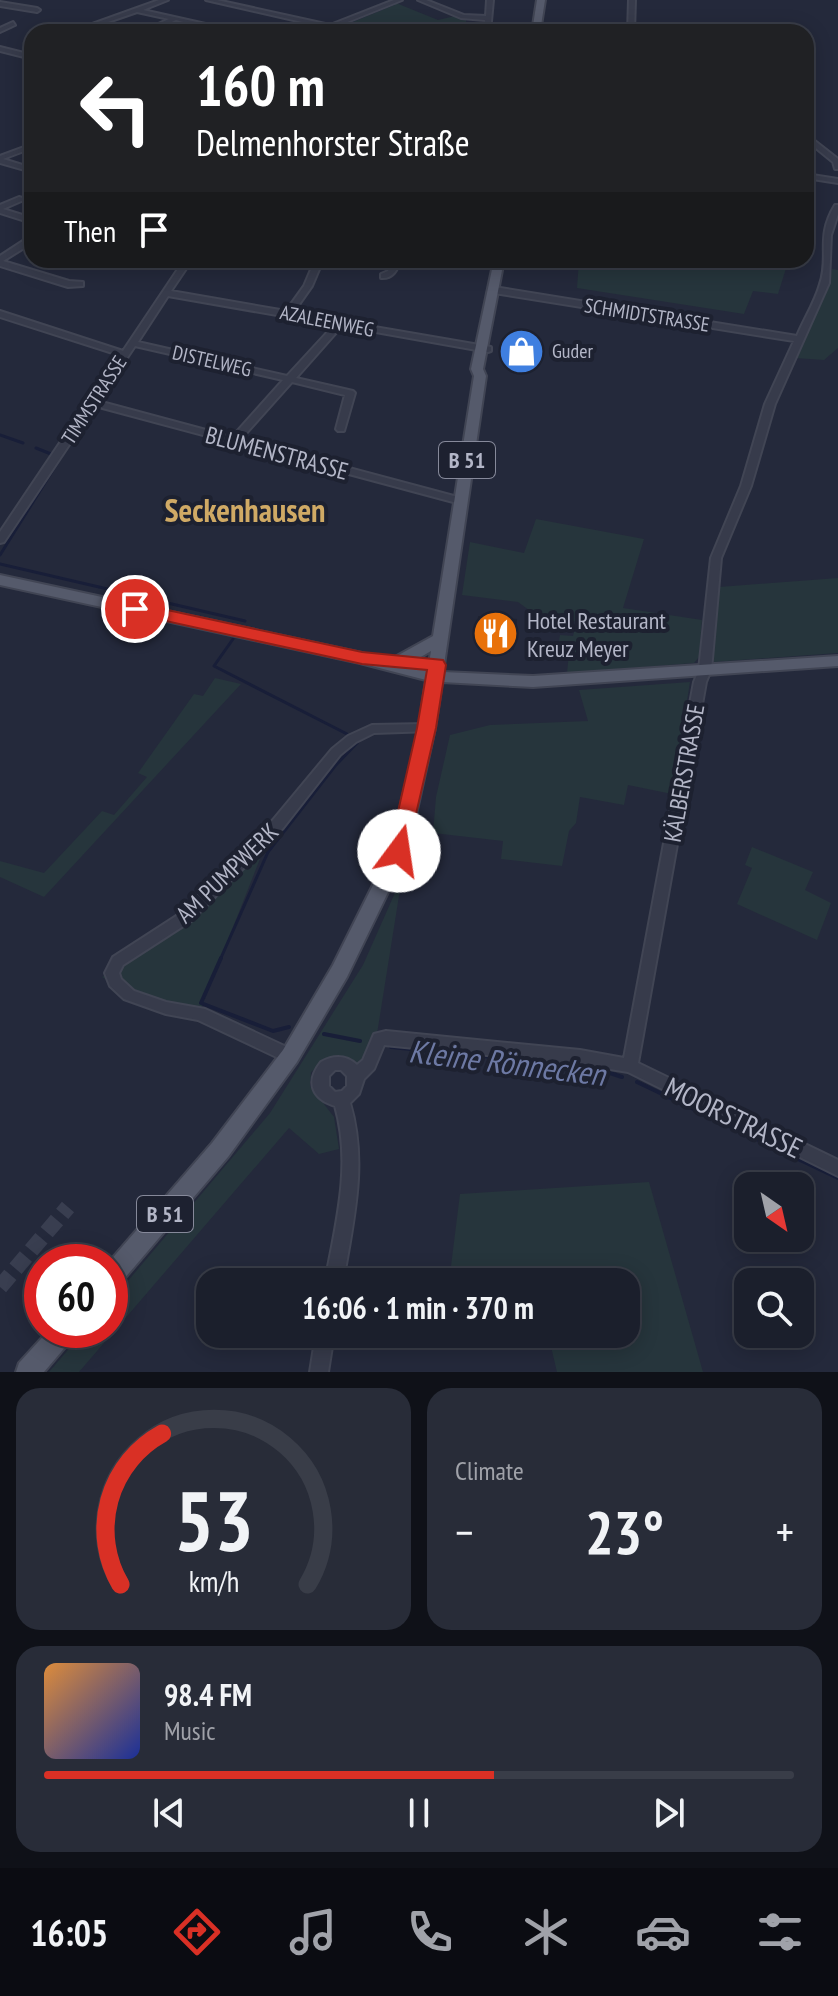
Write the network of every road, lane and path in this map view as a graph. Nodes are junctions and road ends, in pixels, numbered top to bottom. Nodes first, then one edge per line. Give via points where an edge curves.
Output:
1 (165, 0) edge
2 (209, 0) edge
3 (399, 0) edge
4 (421, 0) edge
5 (490, 0) edge
6 (541, 0) edge
7 (632, 0) edge
8 (0, 4) edge
9 (37, 10) dead end
10 (137, 10) junction
11 (487, 18) junction
12 (175, 19) junction
13 (13, 24) dead end
14 (96, 24) edge
15 (163, 24) edge
16 (198, 24) edge
17 (318, 24) edge
18 (339, 24) edge
19 (487, 24) edge
20 (537, 24) edge
21 (631, 24) edge
22 (0, 30) edge
23 (0, 49) edge
24 (24, 49) edge
25 (14, 52) junction
26 (24, 55) edge
27 (814, 143) edge
28 (24, 150) edge
29 (0, 160) edge
30 (838, 167) edge
31 (24, 168) edge
32 (814, 177) edge
33 (838, 181) edge
34 (22, 199) dead end
35 (838, 207) edge
36 (0, 209) edge
37 (24, 218) edge
38 (24, 245) edge
39 (0, 262) edge
40 (183, 268) edge
41 (316, 268) edge
42 (394, 268) edge
43 (498, 268) edge
44 (384, 276) dead end
45 (80, 284) dead end
46 (494, 290) junction
47 (166, 293) junction
48 (0, 314) edge
49 (288, 314) junction
50 (340, 323) junction
51 (799, 339) junction
52 (132, 343) junction
53 (485, 349) junction
54 (124, 354) junction
55 (292, 379) junction
56 (93, 403) junction
57 (341, 429) dead end
58 (234, 441) junction
59 (461, 501) junction
60 (0, 540) edge
61 (0, 580) edge
62 (440, 639) junction
63 (362, 658) junction
64 (401, 661) junction
65 (838, 661) edge
66 (705, 670) junction
67 (436, 671) junction
68 (470, 681) junction
69 (495, 681) junction
70 (431, 704) junction
71 (427, 728) junction
72 (290, 1056) junction
73 (630, 1066) junction
74 (357, 1075) junction
75 (341, 1098) junction
76 (838, 1168) edge
77 (128, 1257) edge
78 (336, 1268) edge
79 (49, 1348) edge
80 (323, 1348) edge
81 (28, 1372) edge
82 (319, 1372) edge

1 - 10 street
2 - 17 street
3 - 18 street
4 - 11 street via 463,17
5 - 11 street
6 - 20 main road
7 - 21 street
8 - 9 street
10 - 12 street
10 - 14 street
11 - 19 street
12 - 15 street
12 - 16 street
13 - 22 street
23 - 25 street
24 - 25 street
25 - 26 street
27 - 30 street
28 - 29 street
29 - 31 street
32 - 33 street
34 - 36 street
35 - 51 street, KÄLBERSTRASSE via 826,227 825,283
36 - 37 street
38 - 39 street
39 - 45 street
40 - 47 street, TIMMSTRASSE
41 - 49 street
42 - 44 street
43 - 46 main road, B 51
46 - 51 street, SCHMIDTSTRASSE
46 - 53 main road, B 51
47 - 49 street, AZALEENWEG
47 - 52 street, TIMMSTRASSE
48 - 54 street
49 - 50 street, AZALEENWEG
50 - 53 street, AZALEENWEG
50 - 55 street, DISTELWEG
51 - 66 street, KÄLBERSTRASSE via 770,404 746,486 716,558
52 - 54 street, TIMMSTRASSE
52 - 55 street, DISTELWEG
53 - 59 main road, B 51
54 - 56 street, TIMMSTRASSE
55 - 57 street, DISTELWEG via 350,393
55 - 58 street, DISTELWEG
56 - 58 street, BLUMENSTRASSE
56 - 60 street, TIMMSTRASSE
58 - 59 street, BLUMENSTRASSE
59 - 62 main road, B 51
61 - 63 main road
62 - 64 main road
62 - 67 main road, B 51
63 - 64 main road
63 - 67 main road via 389,668
64 - 67 main road
65 - 66 main road
66 - 69 main road
66 - 73 street, KÄLBERSTRASSE
67 - 68 main road
67 - 69 main road
67 - 70 main road, B 51
68 - 69 main road
68 - 70 main road
70 - 71 main road, B 51
71 - 72 main road, B 51 via 399,851 340,971
71 - 72 street, AM PUMPWERK via 372,729 352,739 186,917 118,961 112,973 129,995 200,1014
72 - 77 main road, B 51 via 220,1150
73 - 74 street via 386,1038 379,1039 369,1064
73 - 76 street, MOORSTRASSE
74 - 75 street via 353,1091
74 - 75 street via 340,1064 322,1072 320,1089
75 - 78 street via 349,1120 352,1174
79 - 81 main road
80 - 82 street

